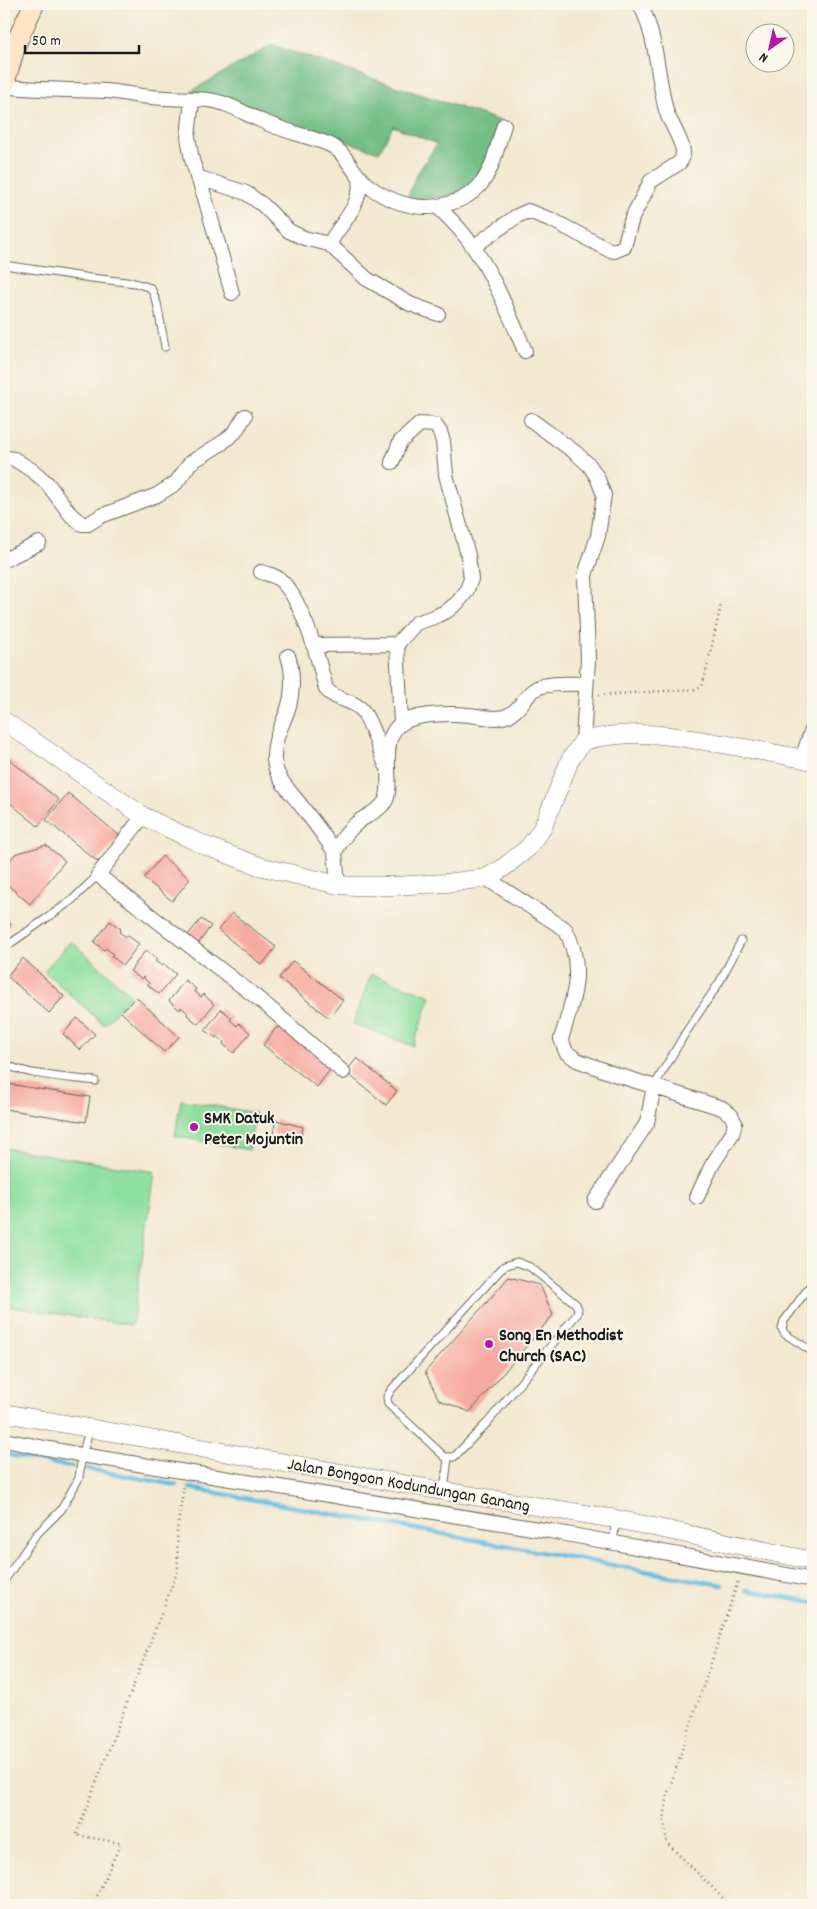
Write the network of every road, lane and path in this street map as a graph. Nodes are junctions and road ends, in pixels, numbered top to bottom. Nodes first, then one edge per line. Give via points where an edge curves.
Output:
1 (34, 4) edge
2 (640, 4) edge
3 (4, 85) edge
4 (192, 100) junction
5 (504, 125) dead end
6 (197, 177) junction
7 (361, 178) junction
8 (437, 206) junction
9 (329, 244) junction
10 (473, 247) junction
11 (4, 265) edge
12 (232, 293) dead end
13 (438, 314) dead end
14 (165, 347) dead end
15 (525, 351) dead end
16 (245, 416) dead end
17 (531, 420) dead end
18 (4, 457) edge
19 (392, 462) dead end
20 (39, 543) dead end
21 (4, 560) edge
22 (261, 572) dead end
23 (721, 605) dead end
24 (397, 644) junction
25 (313, 645) junction
26 (288, 656) dead end
27 (586, 695) junction
28 (4, 721) edge
29 (401, 724) junction
30 (812, 730) edge
31 (583, 734) junction
32 (807, 757) edge
33 (387, 768) junction
34 (143, 816) junction
35 (334, 852) junction
36 (98, 875) junction
37 (486, 878) junction
38 (338, 885) junction
39 (741, 941) dead end
40 (4, 948) edge
41 (4, 1062) edge
42 (343, 1072) dead end
43 (95, 1081) dead end
44 (654, 1086) junction
45 (698, 1197) dead end
46 (595, 1201) dead end
47 (813, 1282) edge
48 (813, 1352) edge
49 (4, 1412) edge
50 (90, 1428) junction
51 (4, 1440) edge
52 (82, 1455) junction
53 (448, 1458) junction
54 (186, 1472) junction
55 (443, 1492) junction
56 (616, 1519) junction
57 (613, 1543) junction
58 (813, 1561) edge
59 (742, 1567) junction
60 (813, 1580) edge
61 (4, 1581) edge
62 (93, 1905) edge
63 (730, 1905) edge

1 - 3 main road via 16,43
2 - 10 street via 655,50 666,112 684,153 679,163 652,181 632,218 624,247 609,250 528,211
3 - 4 street via 30,90 106,91
4 - 6 street via 188,137
4 - 7 street via 230,106 265,123 333,146
5 - 8 street via 482,186 456,201
6 - 9 street via 246,193 290,232
6 - 12 street
7 - 8 street via 395,201
7 - 9 street via 355,207
8 - 10 street
9 - 13 street via 372,283 410,304
10 - 15 street
11 - 14 lane via 151,288 157,302
16 - 18 street via 235,432 190,463 176,483 157,495 88,524 82,524 71,515 47,483 33,471 14,459
17 - 27 street via 590,466 604,495 598,536 585,575
19 - 24 street via 400,442 420,424 435,425 443,441 446,475 468,555 471,579 457,603 416,623
20 - 21 street
22 - 25 street via 280,579 290,593 304,618
23 - 27 path via 705,676 698,689
24 - 25 street
24 - 29 street
25 - 33 street via 326,689 331,696 364,712
26 - 35 street via 292,692 288,711 276,736 274,760 282,783
27 - 29 street via 558,684 535,689 516,710 504,717 443,714
27 - 31 street
28 - 34 street
29 - 33 street via 391,738
30 - 32 street
31 - 32 street via 666,734
31 - 37 street via 535,839 517,858
33 - 35 street via 388,794 385,802 350,828
34 - 36 street
34 - 38 street via 258,866
35 - 38 street
36 - 40 lane via 71,901
36 - 42 street via 266,1004
37 - 38 street via 403,886
37 - 44 street via 565,929 570,937 576,963 576,989 561,1039 566,1052 577,1060
39 - 44 lane via 719,984
41 - 43 lane via 22,1071
44 - 45 street via 722,1108 735,1123
44 - 46 street via 647,1122
47 - 48 lane via 784,1321 782,1329 784,1334
49 - 50 street, Jalan Bongoon Kodundungan Ganang
50 - 52 lane
50 - 55 street, Jalan Bongoon Kodundungan Ganang
51 - 52 street
52 - 54 street
52 - 61 lane via 79,1478 61,1510 34,1536
53 - 53 lane via 388,1404 387,1397 504,1266 517,1262 523,1264 576,1304 577,1314 488,1422 454,1457
53 - 55 lane
54 - 57 street
54 - 62 path via 177,1529 178,1570 76,1835 121,1843
55 - 56 street, Jalan Bongoon Kodundungan Ganang
56 - 57 lane
56 - 58 street, Jalan Bongoon Kodundungan Ganang
57 - 59 street
59 - 60 street
59 - 63 path via 668,1793 664,1820 666,1843

